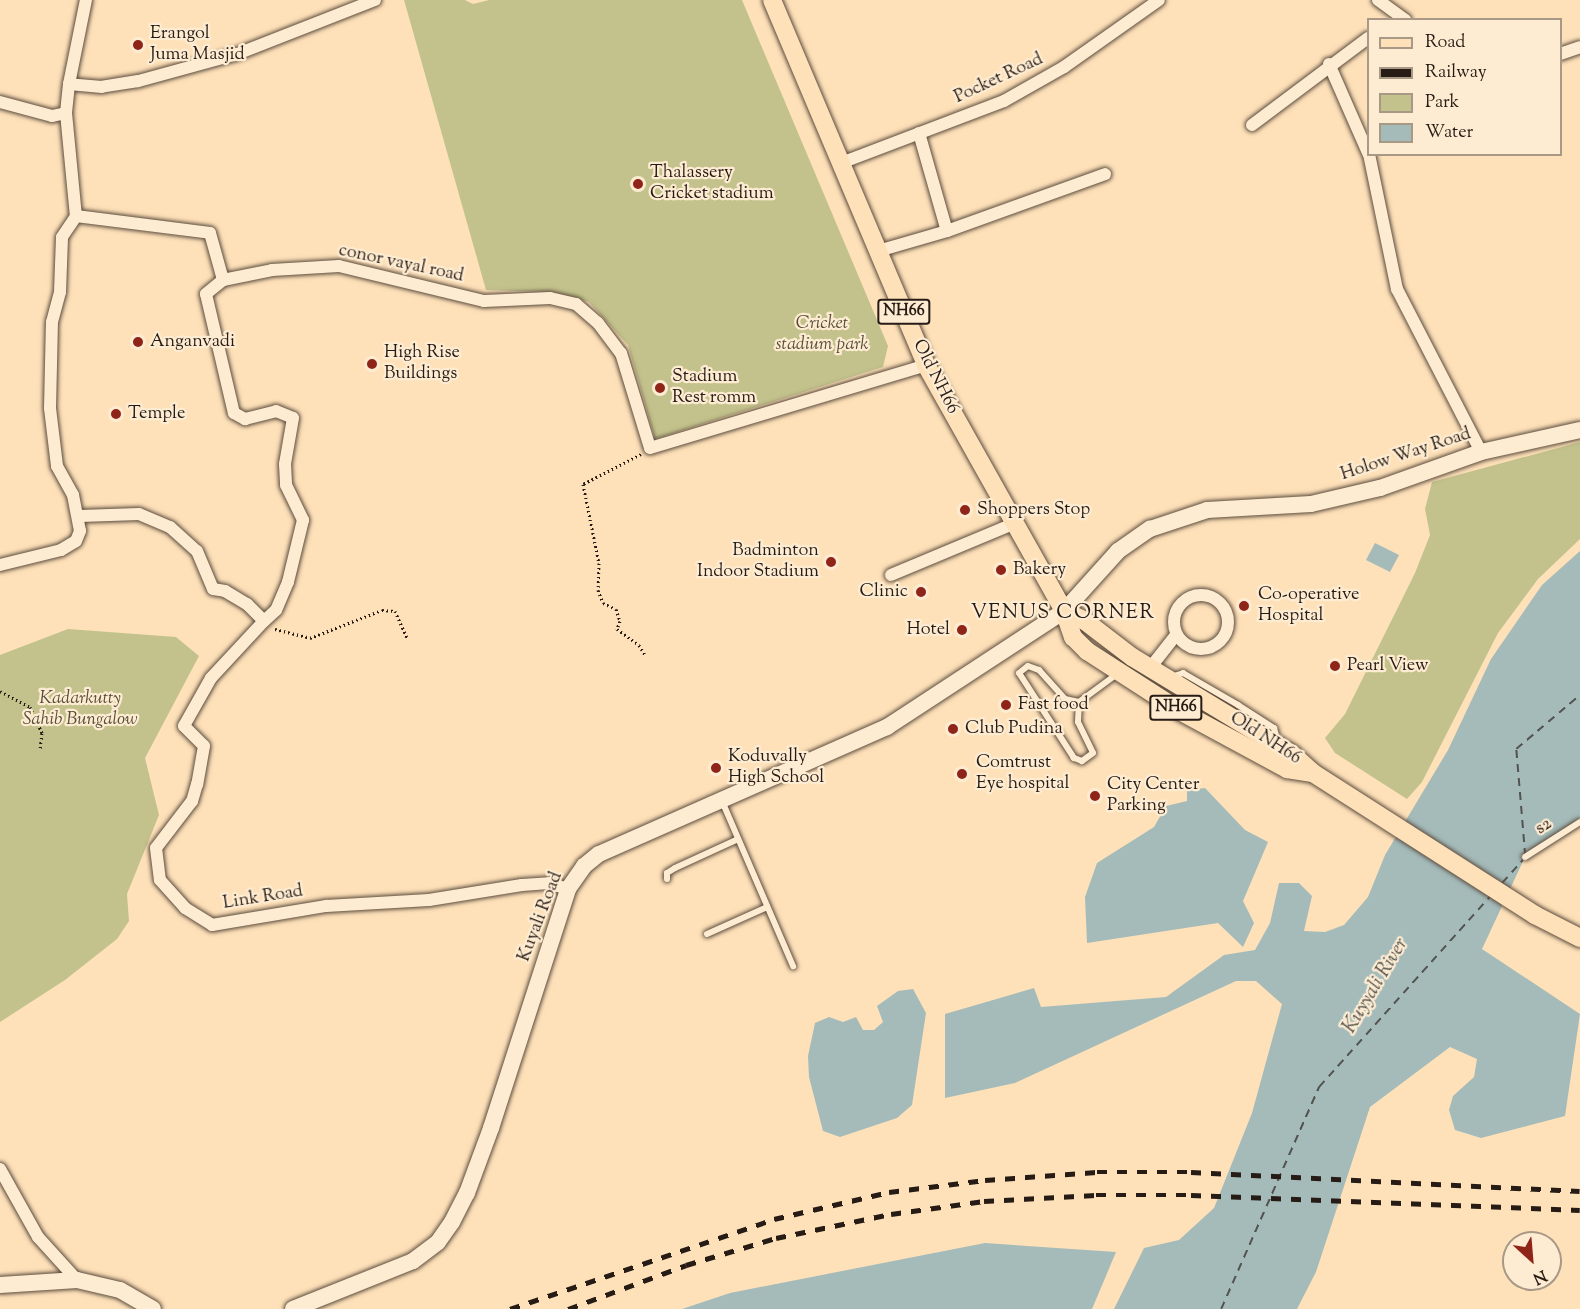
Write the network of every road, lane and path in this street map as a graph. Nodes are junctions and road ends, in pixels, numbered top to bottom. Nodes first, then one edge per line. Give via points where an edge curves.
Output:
1 (86, 0) edge
2 (375, 0) edge
3 (772, 0) edge
4 (1159, 0) edge
5 (1378, 0) edge
6 (1401, 18) edge
7 (1367, 39) edge
8 (1580, 47) edge
9 (1562, 53) edge
10 (1329, 64) junction
11 (69, 84) junction
12 (0, 102) edge
13 (66, 113) junction
14 (1252, 125) dead end
15 (919, 133) junction
16 (1367, 150) edge
17 (1369, 156) edge
18 (841, 163) junction
19 (1105, 174) dead end
20 (76, 216) junction
21 (947, 231) junction
22 (878, 251) junction
23 (223, 280) junction
24 (926, 365) junction
25 (1580, 430) edge
26 (650, 448) junction
27 (1481, 452) junction
28 (80, 516) junction
29 (1012, 524) junction
30 (0, 565) edge
31 (891, 575) dead end
32 (1064, 611) junction
33 (264, 621) junction
34 (1176, 635) junction
35 (407, 638) dead end
36 (645, 656) dead end
37 (1150, 668) junction
38 (1119, 672) junction
39 (0, 690) edge
40 (1079, 702) junction
41 (40, 749) dead end
42 (1313, 773) junction
43 (721, 798) junction
44 (1580, 822) edge
45 (738, 839) junction
46 (1525, 857) dead end
47 (667, 879) dead end
48 (568, 889) junction
49 (767, 907) junction
50 (708, 934) dead end
51 (1580, 938) edge
52 (793, 966) dead end
53 (0, 1169) edge
54 (77, 1280) junction
55 (0, 1285) edge
56 (153, 1309) edge
57 (293, 1309) edge

1 - 11 street
2 - 11 street via 248,50 138,81 102,87
3 - 18 main road, Old NH66 / NH66
4 - 15 street, Pocket Road via 1064,68 1004,101
5 - 6 street
7 - 10 street
8 - 9 street
10 - 14 street
10 - 16 street
11 - 13 street
12 - 13 street via 52,116
13 - 20 street
15 - 18 street, Pocket Road
15 - 21 street
17 - 27 street via 1397,289
18 - 22 main road, Old NH66 / NH66
19 - 21 street
20 - 23 street via 210,233
20 - 28 street via 62,237 60,292 52,322 50,408 57,466
21 - 22 street
22 - 24 main road, Old NH66 / NH66
23 - 26 street, conor vayal road via 272,270 339,266 484,301 550,298 576,304 598,323 621,353
23 - 33 street via 206,294 234,413 244,419 276,411 293,418 285,464 286,485 303,520 288,582 276,610
24 - 26 street
24 - 29 main road, Old NH66 / NH66
25 - 27 main road, Holow Way Road
26 - 36 path via 582,484 599,563 598,590 603,603 616,609 620,621 617,629 639,645
27 - 32 main road, Holow Way Road via 1380,488 1334,499 1207,510 1150,528 1118,551
28 - 30 street via 76,541 61,550
28 - 33 street via 139,514 170,527 197,551 213,589 225,591 247,604
29 - 31 street
29 - 32 main road, Old NH66 / NH66
32 - 37 main road, Old NH66 / NH66 via 1085,621 1100,636
32 - 38 main road, Old NH66 / NH66 via 1073,637
32 - 43 main road, Kuyali Road via 886,727
33 - 35 path via 281,633 310,638 382,610 395,611
33 - 48 street, Link Road via 211,678 184,726 204,746 197,784 192,801 156,848 160,880 185,908 212,924 326,906 429,900 522,885 549,883
34 - 34 street via 1190,647 1208,649 1222,638 1226,613 1207,596 1190,598 1174,618
34 - 37 street
37 - 42 main road, Old NH66 / NH66 via 1278,745
38 - 40 lane
38 - 42 main road, Old NH66 / NH66 via 1287,770
39 - 41 path via 30,707 42,733
40 - 40 lane via 1065,699 1039,670 1028,666 1019,673 1074,758 1082,761 1093,753 1078,722
42 - 51 main road, Old NH66 / NH66 via 1535,915
43 - 45 lane
43 - 48 main road, Kuyali Road via 599,854 584,866
44 - 46 lane, s2
45 - 47 lane via 675,868 667,873
45 - 49 lane
48 - 57 main road, Kuyali Road via 491,1128 468,1193 452,1222 438,1242 413,1261
49 - 50 lane
49 - 52 lane
53 - 54 street via 38,1237
54 - 55 main road
54 - 56 main road via 120,1290

